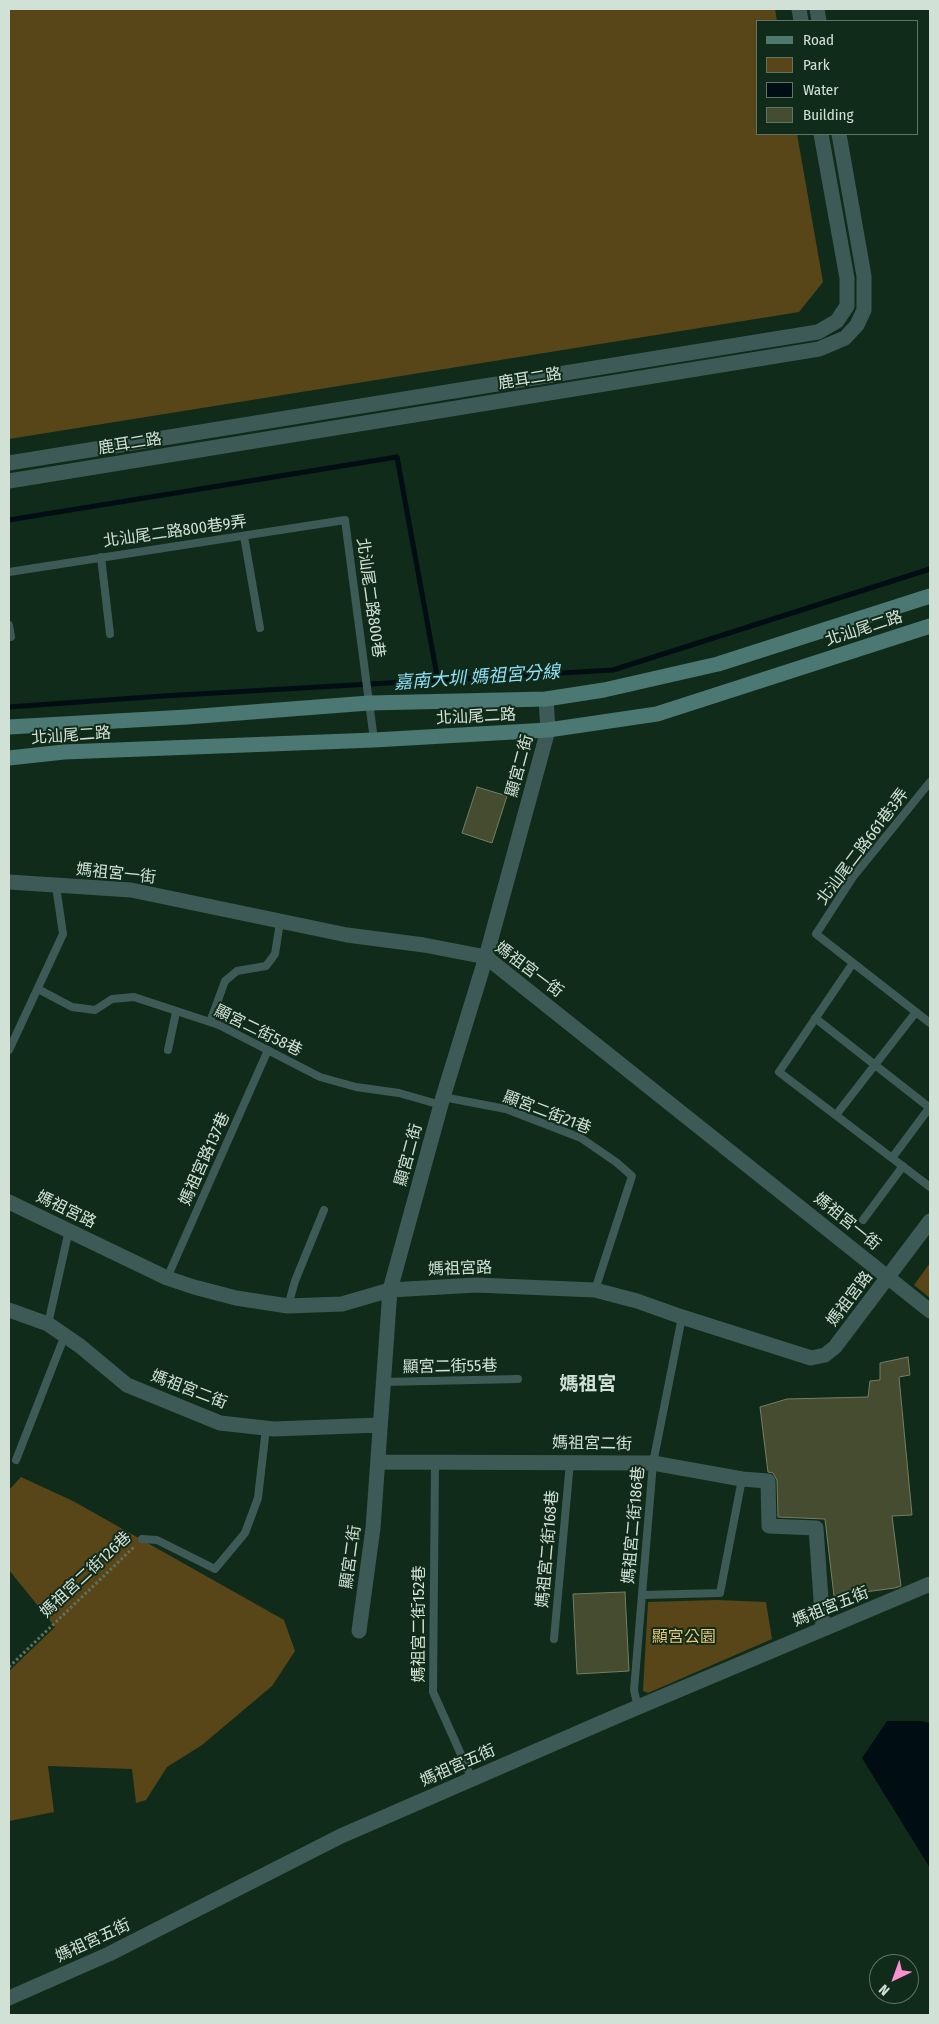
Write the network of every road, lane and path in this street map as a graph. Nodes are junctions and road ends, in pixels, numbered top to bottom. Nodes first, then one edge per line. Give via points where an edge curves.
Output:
1 (821, 135) edge
2 (839, 135) edge
3 (9, 463) edge
4 (9, 481) edge
5 (346, 520) joint
6 (244, 536) junction
7 (101, 557) junction
8 (9, 572) edge
9 (930, 596) edge
10 (9, 625) edge
11 (930, 626) edge
12 (260, 628) dead end
13 (110, 634) dead end
14 (11, 637) dead end
15 (546, 699) junction
16 (369, 703) junction
17 (9, 728) edge
18 (548, 730) junction
19 (374, 740) junction
20 (9, 758) edge
21 (930, 782) edge
22 (9, 882) edge
23 (56, 886) junction
24 (280, 922) junction
25 (486, 957) junction
26 (853, 963) junction
27 (38, 989) junction
28 (176, 1012) junction
29 (916, 1012) junction
30 (815, 1018) junction
31 (210, 1022) junction
32 (930, 1023) edge
33 (12, 1034) edge
34 (9, 1050) edge
35 (168, 1050) dead end
36 (268, 1050) junction
37 (875, 1065) junction
38 (442, 1101) junction
39 (930, 1107) edge
40 (836, 1115) junction
41 (892, 1158) junction
42 (903, 1166) junction
43 (930, 1187) edge
44 (9, 1202) edge
45 (324, 1210) dead end
46 (863, 1220) dead end
47 (930, 1221) edge
48 (69, 1230) junction
49 (888, 1277) junction
50 (167, 1278) junction
51 (390, 1290) junction
52 (595, 1290) junction
53 (288, 1306) junction
54 (9, 1310) edge
55 (930, 1311) edge
56 (682, 1318) junction
57 (48, 1324) junction
58 (65, 1335) junction
59 (518, 1379) dead end
60 (383, 1382) junction
61 (380, 1425) junction
62 (266, 1428) junction
63 (16, 1460) dead end
64 (379, 1462) junction
65 (434, 1462) junction
66 (570, 1462) junction
67 (653, 1462) junction
68 (742, 1479) junction
69 (142, 1539) joint
70 (930, 1584) edge
71 (642, 1595) junction
72 (823, 1628) junction
73 (359, 1631) dead end
74 (554, 1639) dead end
75 (9, 1667) edge
76 (638, 1708) junction
77 (472, 1779) junction
78 (9, 1998) edge

1 - 3 street, 鹿耳二路 via 847,278 847,306 837,321 818,332
2 - 4 street, 鹿耳二路 via 864,276 864,310 857,325 845,338 819,349
5 - 6 lane, 北汕尾二路800巷9弄
5 - 16 lane, 北汕尾二路800巷
6 - 7 lane, 北汕尾二路800巷9弄
6 - 12 lane
7 - 8 lane, 北汕尾二路800巷9弄
7 - 13 lane
9 - 15 street, 北汕尾二路 via 718,664 604,690
10 - 14 lane
11 - 18 street, 北汕尾二路 via 657,714
15 - 16 street, 北汕尾二路
15 - 18 street, 顯宮二街
16 - 17 street, 北汕尾二路
16 - 19 lane, 北汕尾二路800巷
18 - 19 street, 北汕尾二路
18 - 25 street, 顯宮二街
19 - 20 street, 北汕尾二路 via 64,752
21 - 26 lane, 北汕尾二路661巷3弄 via 853,877 816,934
22 - 23 street, 媽祖宮一街
23 - 24 street, 媽祖宮一街 via 131,890
23 - 27 lane via 62,934
24 - 25 street, 媽祖宮一街
24 - 31 lane via 275,954 266,966 238,972 225,981
25 - 38 street, 顯宮二街
25 - 49 street, 媽祖宮一街
26 - 29 lane, 北汕尾二路661巷3弄
26 - 30 lane
27 - 28 lane, 顯宮二街58巷 via 72,1007 95,1010 112,999 134,997
27 - 33 lane
28 - 31 lane, 顯宮二街58巷
28 - 35 lane
29 - 32 lane, 北汕尾二路661巷3弄
29 - 37 lane
30 - 37 lane
30 - 40 lane via 779,1072
31 - 36 lane, 顯宮二街58巷
33 - 34 lane
36 - 38 lane, 顯宮二街58巷 via 320,1077 356,1088
36 - 50 lane, 媽祖宮路137巷
37 - 39 lane
37 - 40 lane
38 - 51 street, 顯宮二街
38 - 52 lane, 顯宮二街21巷 via 506,1109 581,1138 632,1176
39 - 41 lane
40 - 41 lane
41 - 42 lane
42 - 43 lane
42 - 46 lane
44 - 48 street, 媽祖宮路
45 - 53 lane
47 - 49 street, 媽祖宮路
48 - 50 street, 媽祖宮路
48 - 57 lane
49 - 55 street, 媽祖宮一街
49 - 56 street, 媽祖宮路 via 835,1347 825,1355 811,1358
50 - 53 street, 媽祖宮路 via 236,1298
51 - 52 street, 媽祖宮路 via 476,1285
51 - 53 street, 媽祖宮路 via 342,1304
51 - 60 street, 顯宮二街
52 - 56 street, 媽祖宮路
54 - 57 street, 媽祖宮二街
56 - 67 lane, 媽祖宮二街186巷
57 - 58 street, 媽祖宮二街
58 - 62 street, 媽祖宮二街 via 126,1385 220,1423
58 - 63 lane
59 - 60 lane, 顯宮二街55巷
60 - 61 street, 顯宮二街
61 - 62 street, 媽祖宮二街
61 - 64 street, 顯宮二街
62 - 69 lane, 媽祖宮二街126巷 via 258,1498 245,1534 215,1569 157,1540
64 - 65 street, 媽祖宮二街
64 - 73 street, 顯宮二街
65 - 66 street, 媽祖宮二街
65 - 77 lane, 媽祖宮二街152巷 via 433,1692
66 - 67 street, 媽祖宮二街
66 - 74 lane, 媽祖宮二街168巷
67 - 68 street, 媽祖宮二街
67 - 71 lane, 媽祖宮二街186巷
68 - 71 lane via 720,1593
68 - 72 street, 媽祖宮二街 via 768,1481 769,1526 816,1528
69 - 75 path, 媽祖宮二街126巷
70 - 72 street, 媽祖宮五街
71 - 76 lane, 媽祖宮二街186巷 via 634,1690
72 - 76 street, 媽祖宮五街
76 - 77 street, 媽祖宮五街
77 - 78 street, 媽祖宮五街 via 341,1836 109,1954

